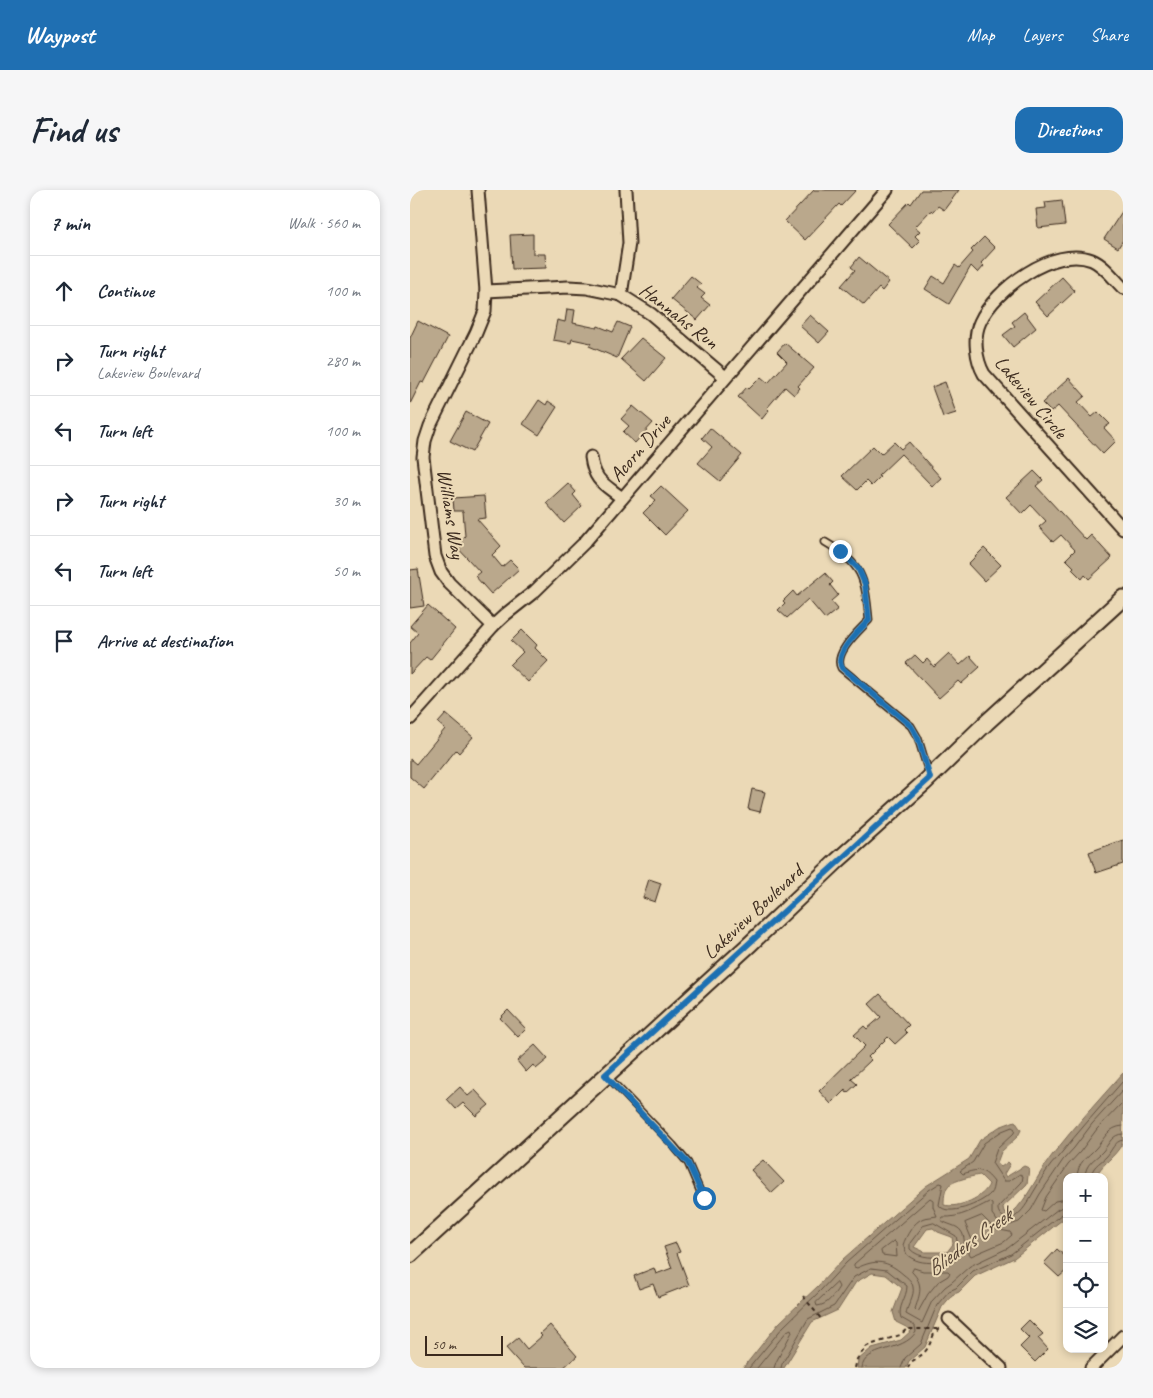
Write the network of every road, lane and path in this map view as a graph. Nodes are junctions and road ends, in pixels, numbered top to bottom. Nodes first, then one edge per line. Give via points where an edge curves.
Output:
1 (478, 190) edge
2 (626, 190) edge
3 (887, 190) edge
4 (1123, 288) edge
5 (486, 291) junction
6 (621, 295) junction
7 (725, 377) junction
8 (591, 458) dead end
9 (622, 498) junction
10 (1123, 530) edge
11 (825, 542) dead end
12 (1123, 598) edge
13 (493, 626) junction
14 (410, 719) edge
15 (930, 778) junction
16 (605, 1075) junction
17 (704, 1198) dead end
18 (410, 1255) edge
19 (803, 1296) dead end
20 (948, 1319) dead end
21 (822, 1320) dead end
22 (1123, 1336) edge
23 (855, 1368) edge
24 (908, 1368) edge
25 (1001, 1368) edge
26 (1091, 1368) edge

1 - 5 street, Williams Way
2 - 6 street via 629,242
3 - 7 street, Acorn Drive
4 - 10 street, Lakeview Circle via 1091,260 1064,258 1046,264 1000,294 979,324 976,346 984,374
5 - 6 street, Hannahs Run via 568,287
5 - 13 street, Williams Way via 485,311 430,426 423,457 435,556 441,572
6 - 7 street, Hannahs Run via 650,314
7 - 9 street, Acorn Drive
8 - 9 street via 596,478
9 - 13 street, Acorn Drive via 535,591
11 - 15 lane via 858,568 867,597 869,620 847,645 839,663 911,726
12 - 15 street, Lakeview Boulevard
13 - 14 street, Acorn Drive
15 - 16 street, Lakeview Boulevard
16 - 17 lane via 688,1163
16 - 18 street, Lakeview Boulevard
19 - 21 path
20 - 25 street
22 - 26 street
23 - 24 path via 856,1359 867,1346 908,1329 939,1329 928,1348

